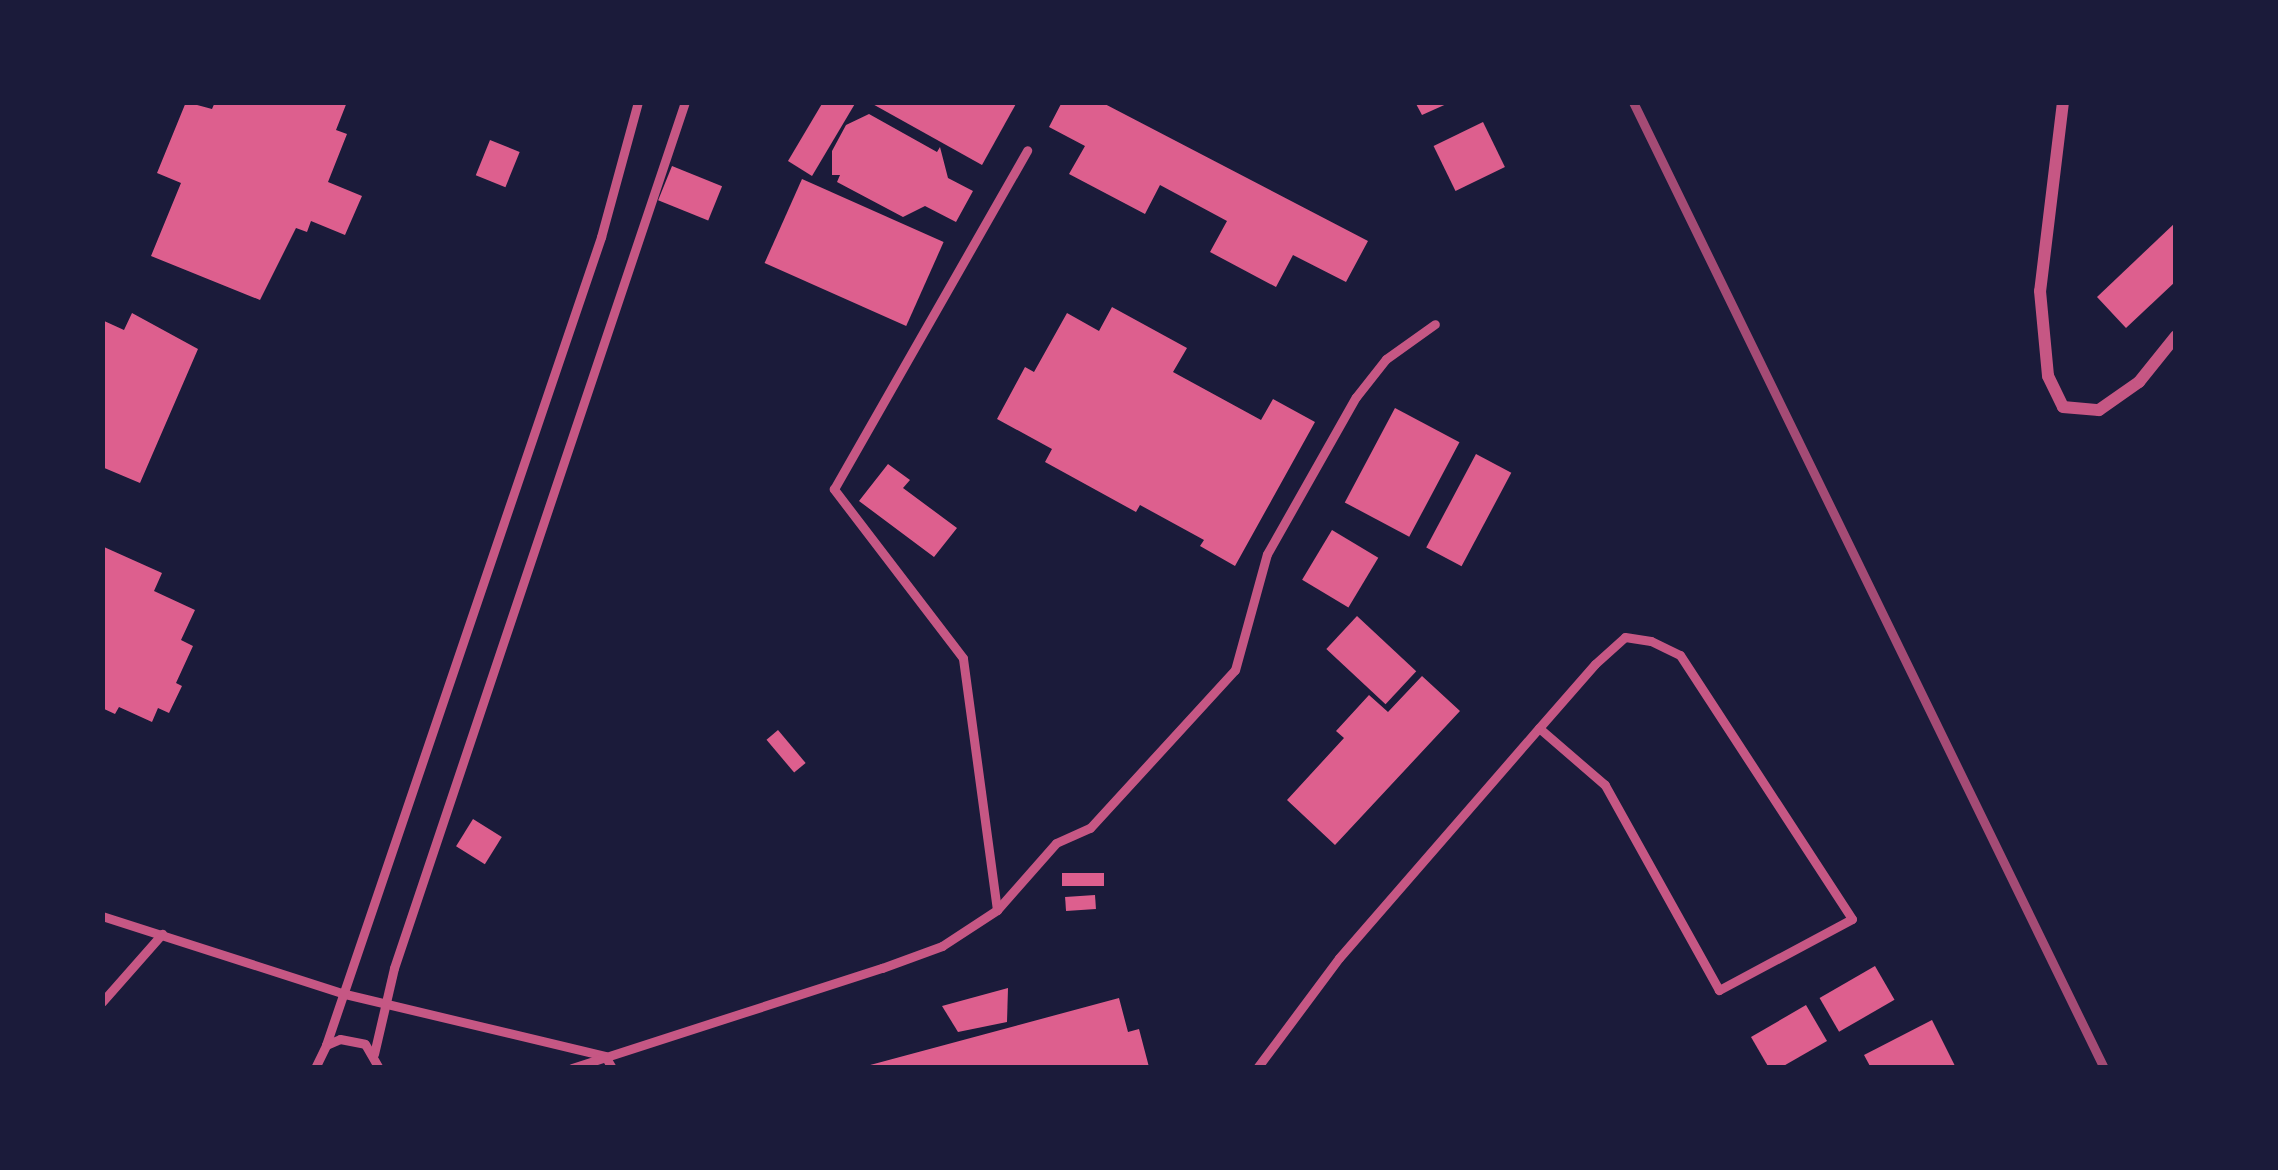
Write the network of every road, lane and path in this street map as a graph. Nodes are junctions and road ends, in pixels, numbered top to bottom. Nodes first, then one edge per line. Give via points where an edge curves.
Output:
1 (638, 102) edge
2 (685, 102) edge
3 (2063, 102) edge
4 (1027, 150) dead end
5 (1435, 324) dead end
6 (2176, 336) edge
7 (1539, 728) junction
8 (997, 910) junction
9 (102, 916) edge
10 (162, 934) junction
11 (345, 994) junction
12 (102, 1002) edge
13 (383, 1004) junction
14 (326, 1045) junction
15 (374, 1054) junction
16 (605, 1056) junction
17 (315, 1068) edge
18 (379, 1068) edge
19 (572, 1068) edge
20 (612, 1068) edge
21 (1257, 1068) edge

1 - 11 lane via 593,260
2 - 13 lane
3 - 6 street via 2040,291 2048,376 2063,407 2099,410 2139,382
4 - 8 lane via 835,489 963,658
5 - 8 lane via 1386,359 1356,398 1267,554 1235,670 1090,828 1056,843
7 - 7 lane via 1605,785 1719,990 1852,920 1680,655 1624,638
7 - 21 lane via 1339,958
8 - 16 lane via 942,946
9 - 10 lane
10 - 11 lane
10 - 12 lane
11 - 13 lane
11 - 14 lane
13 - 15 lane
13 - 16 lane
14 - 15 lane via 354,1039
14 - 17 lane
15 - 18 lane
16 - 19 lane
16 - 20 lane

